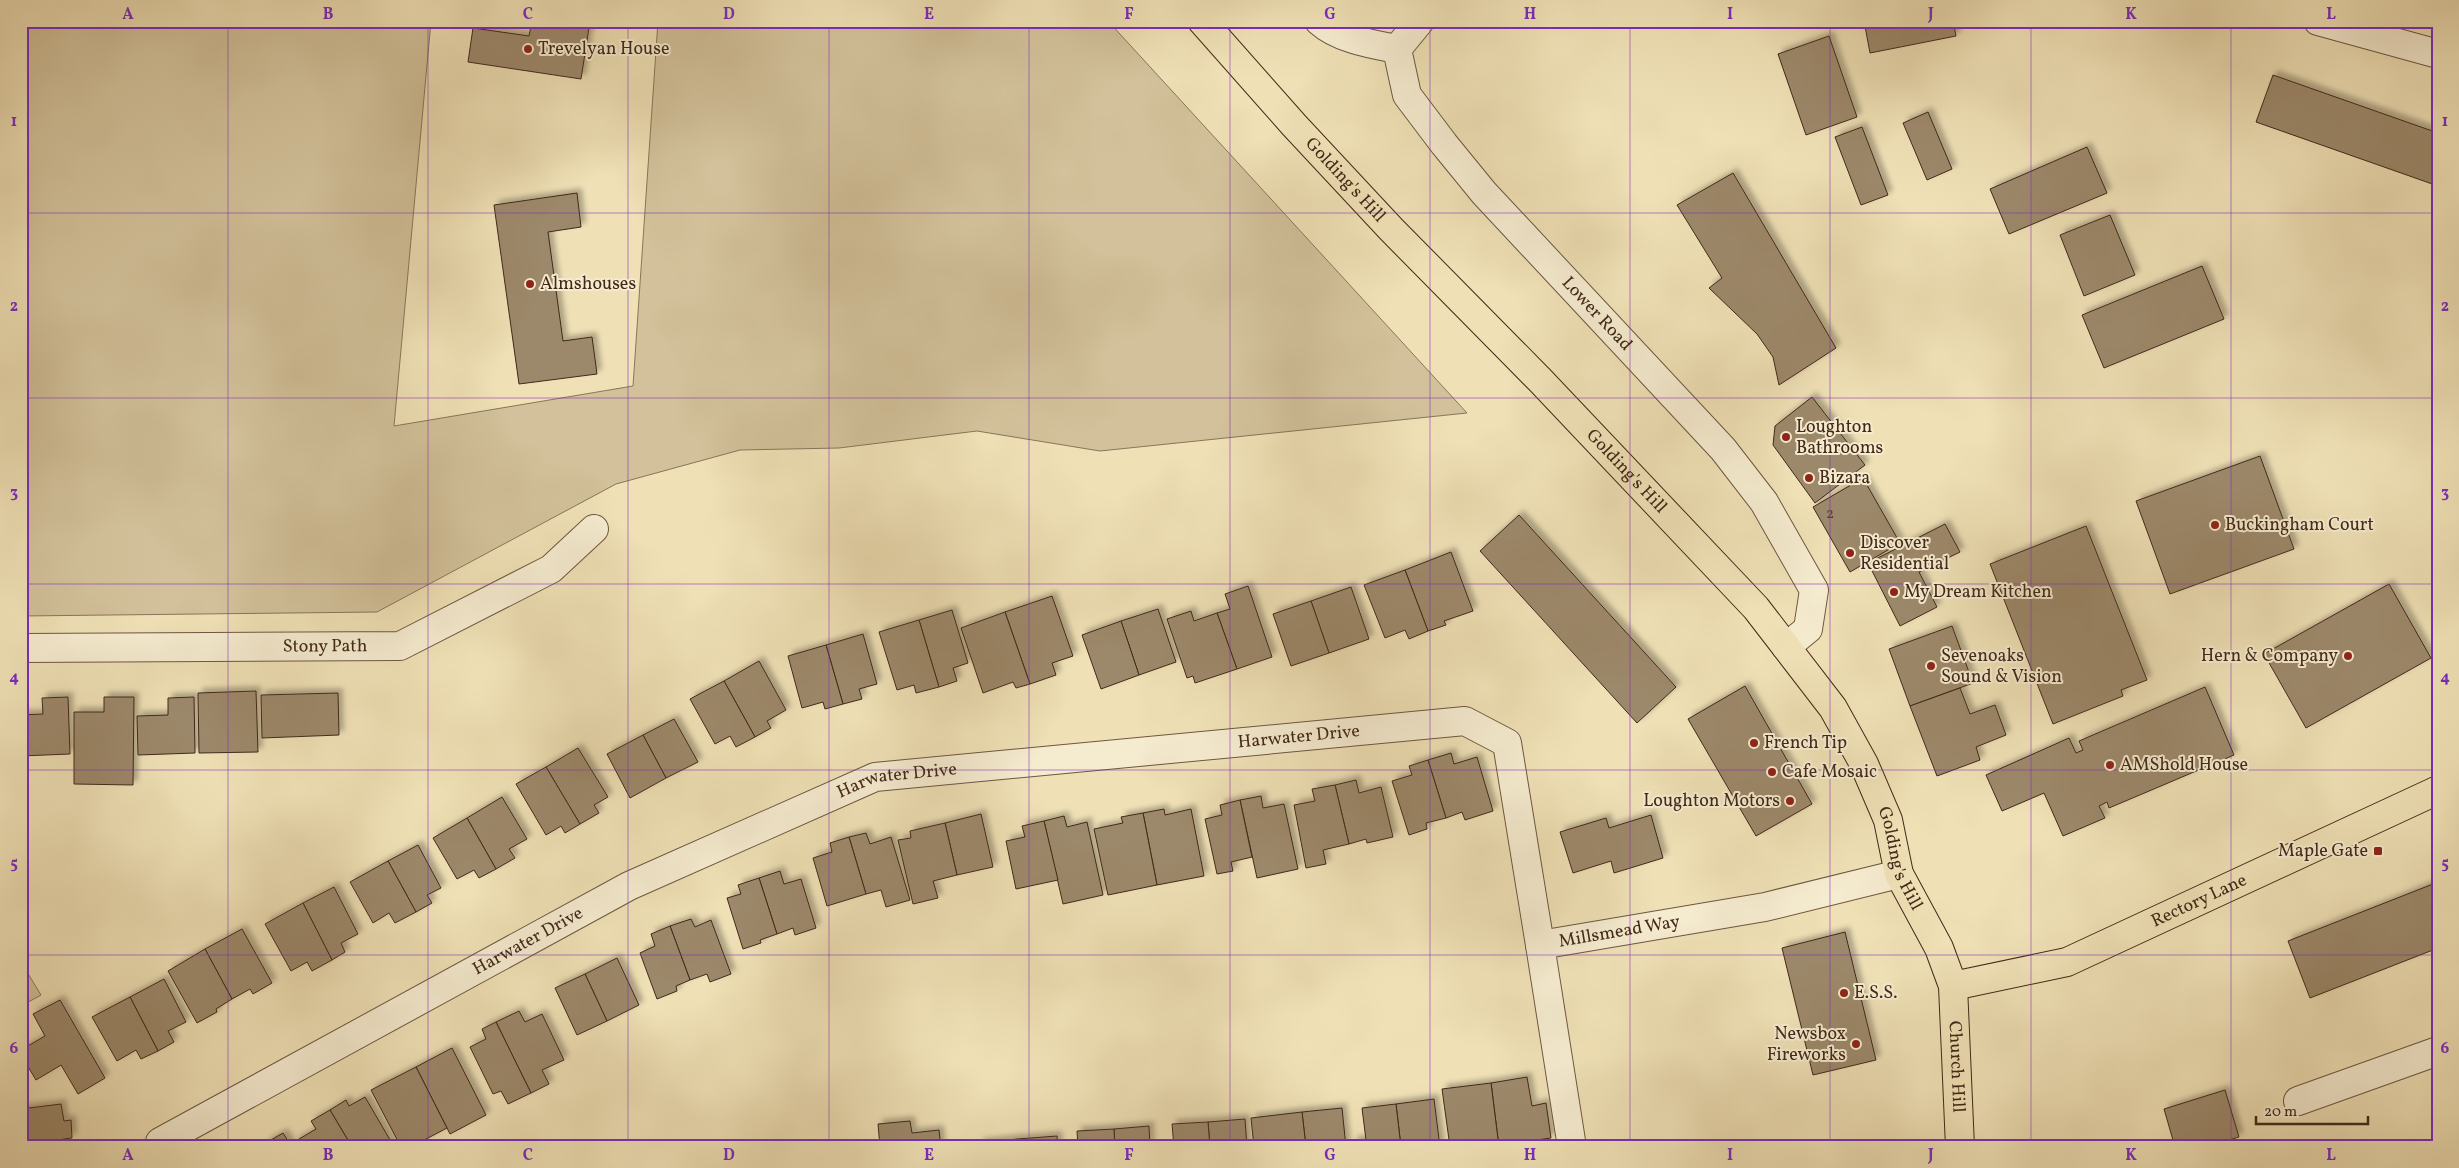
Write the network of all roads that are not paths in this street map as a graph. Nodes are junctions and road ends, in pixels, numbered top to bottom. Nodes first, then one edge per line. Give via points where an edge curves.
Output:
1 (1202, 21) edge
2 (1319, 21) edge
3 (1420, 21) edge
4 (2318, 21) edge
5 (1397, 49) junction
6 (2438, 54) edge
7 (594, 529) dead end
8 (1786, 647) junction
9 (21, 648) edge
10 (2438, 790) edge
11 (1899, 874) junction
12 (1540, 945) junction
13 (1953, 986) junction
14 (2438, 1051) edge
15 (2298, 1101) dead end
16 (162, 1144) edge
17 (1572, 1147) edge
18 (1960, 1147) edge

1 - 8 main road, Golding's Hill via 1385,222 1756,608
2 - 5 street via 1361,42
3 - 5 street
4 - 6 street
5 - 8 street, Lower Road via 1407,95 1444,144 1484,192 1723,449 1764,502 1814,590 1808,629
7 - 9 street, Stony Path via 551,569 400,646
8 - 11 main road, Golding's Hill via 1833,708 1864,764 1888,820
10 - 13 main road, Rectory Lane via 2067,962
11 - 12 street, Millsmead Way via 1764,907
11 - 13 main road, Golding's Hill via 1939,948
12 - 16 street, Harwater Drive via 1507,743 1466,721 875,776 629,886
12 - 17 street, Millsmead Way
13 - 18 main road, Church Hill
14 - 15 street

